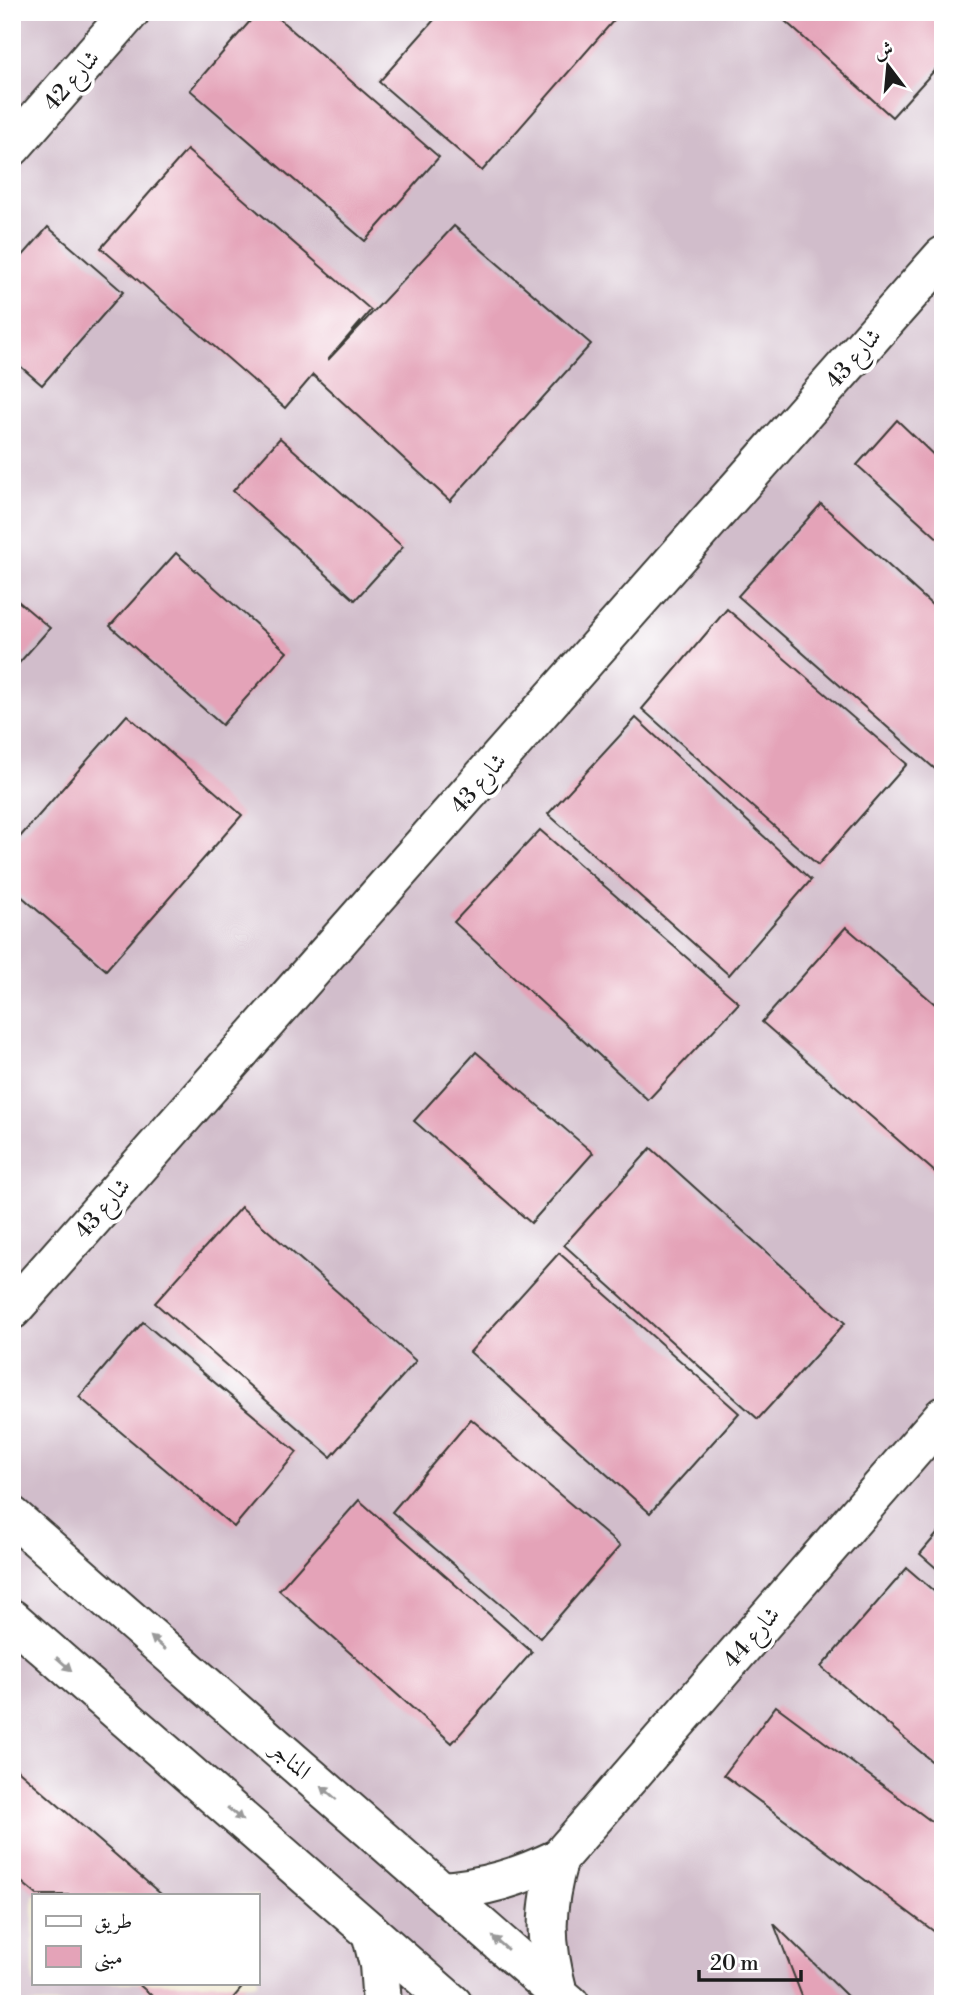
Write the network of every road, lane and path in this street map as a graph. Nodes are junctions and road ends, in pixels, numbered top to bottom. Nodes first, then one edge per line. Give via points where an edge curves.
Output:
1 (130, 12) edge
2 (12, 148) edge
3 (943, 256) edge
4 (12, 1310) edge
5 (943, 1416) edge
6 (12, 1516) edge
7 (12, 1619) edge
8 (559, 1858) junction
9 (442, 1891) junction
10 (371, 1932) junction
11 (564, 1999) edge
12 (382, 2004) edge
13 (453, 2004) edge

1 - 2 street, شارع 42
3 - 4 street, شارع 43
5 - 8 street, شارع 44
9 -> 6 street, المناجر
7 -> 10 street
8 - 9 street, شارع 44 via 502,1882
8 - 11 street, شارع 44 via 549,1891 546,1926 549,1960
11 -> 9 street, المناجر
10 - 12 street
10 - 13 street

